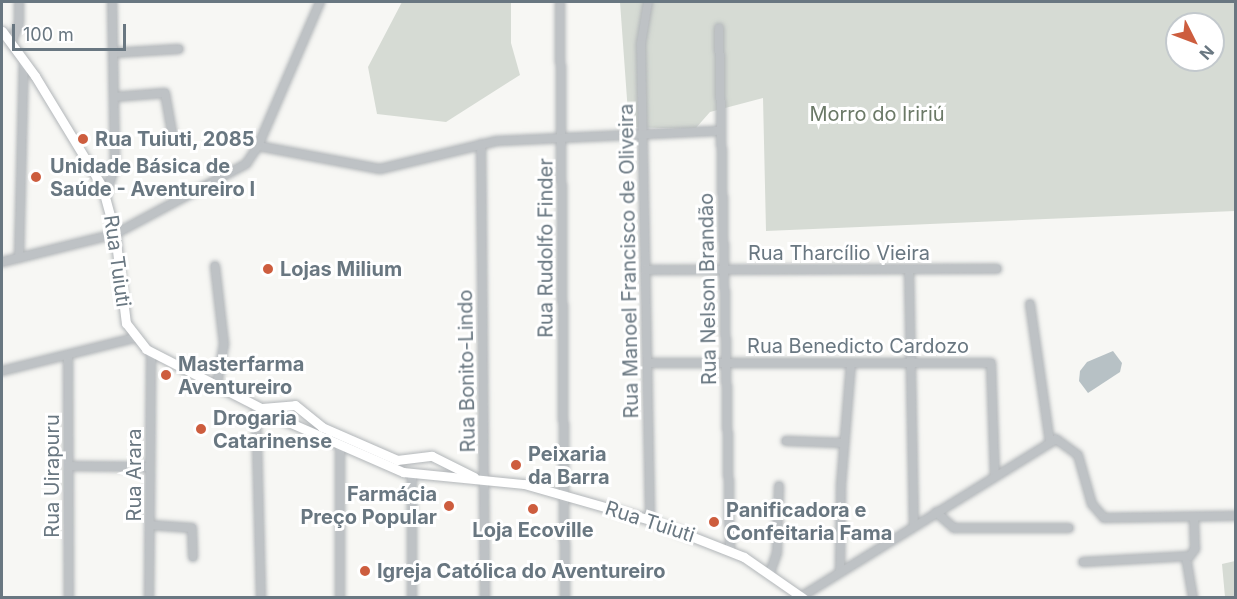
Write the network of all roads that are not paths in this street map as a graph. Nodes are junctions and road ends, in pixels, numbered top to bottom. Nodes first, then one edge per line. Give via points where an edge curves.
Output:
1 (19, 2) edge
2 (112, 2) edge
3 (320, 2) edge
4 (560, 2) edge
5 (648, 2) edge
6 (719, 28) dead end
7 (2, 31) edge
8 (11, 44) junction
9 (179, 49) dead end
10 (113, 53) junction
11 (24, 60) junction
12 (114, 98) junction
13 (721, 131) junction
14 (643, 135) junction
15 (172, 138) dead end
16 (562, 138) junction
17 (481, 144) junction
18 (258, 146) junction
19 (106, 195) junction
20 (115, 234) junction
21 (19, 258) junction
22 (2, 262) edge
23 (215, 266) dead end
24 (909, 269) junction
25 (997, 269) dead end
26 (645, 270) junction
27 (724, 270) junction
28 (1030, 304) dead end
29 (134, 338) junction
30 (152, 352) junction
31 (68, 355) junction
32 (647, 363) junction
33 (726, 363) junction
34 (851, 363) junction
35 (911, 363) junction
36 (2, 371) edge
37 (217, 385) junction
38 (291, 404) junction
39 (259, 407) junction
40 (286, 421) junction
41 (786, 441) dead end
42 (844, 443) junction
43 (1050, 443) junction
44 (340, 444) junction
45 (436, 457) junction
46 (69, 466) junction
47 (150, 467) junction
48 (412, 475) junction
49 (995, 476) junction
50 (433, 478) junction
51 (484, 480) junction
52 (779, 486) dead end
53 (564, 495) junction
54 (936, 512) junction
55 (1236, 516) edge
56 (1194, 517) junction
57 (650, 520) junction
58 (150, 525) junction
59 (914, 525) junction
60 (1069, 528) dead end
61 (730, 550) junction
62 (193, 557) dead end
63 (1186, 557) junction
64 (1083, 562) dead end
65 (840, 570) junction
66 (771, 573) junction
67 (801, 596) edge
68 (69, 597) edge
69 (149, 597) edge
70 (261, 597) edge
71 (340, 597) edge
72 (412, 597) edge
73 (485, 597) edge
74 (565, 597) edge
75 (1193, 597) edge

1 - 8 street via 19,23
2 - 10 street
3 - 18 street
4 - 16 street, Rua Rudolfo Finder
5 - 14 street, Rua Manoel Francisco de Oliveira via 641,35
6 - 13 street, Rua Nelson Brandão
7 - 8 main road, Rua Tuiuti
8 - 11 main road, Rua Tuiuti
9 - 10 street
10 - 12 street
11 - 19 main road, Rua Tuiuti
11 - 21 street
12 - 15 street via 165,93
12 - 19 street via 115,166
13 - 14 street
13 - 27 street, Rua Nelson Brandão
14 - 16 street
14 - 26 street, Rua Manoel Francisco de Oliveira
16 - 17 street
16 - 53 street, Rua Rudolfo Finder
17 - 18 street via 380,169
17 - 51 street, Rua Bonito-Lindo
18 - 20 street via 246,164 225,178
19 - 20 main road, Rua Tuiuti
20 - 21 street
20 - 29 main road, Rua Tuiuti via 124,313
21 - 22 street
23 - 37 street via 224,344
24 - 25 street, Rua Tharcílio Vieira
24 - 27 street, Rua Tharcílio Vieira
24 - 35 street
26 - 27 street, Rua Tharcílio Vieira
26 - 32 street, Rua Manoel Francisco de Oliveira
27 - 33 street, Rua Nelson Brandão
28 - 43 street
29 - 30 main road, Rua Tuiuti
29 - 31 street
30 - 37 main road, Rua Tuiuti
30 - 47 street, Rua Arara
31 - 36 street
31 - 46 street, Rua Uirapuru
32 - 33 street, Rua Benedicto Cardozo
32 - 57 street, Rua Manoel Francisco de Oliveira
33 - 34 street, Rua Benedicto Cardozo
33 - 61 street, Rua Nelson Brandão
34 - 35 street, Rua Benedicto Cardozo
34 - 42 street
35 - 49 street, Rua Benedicto Cardozo via 991,363
35 - 59 street
37 - 39 main road, Rua Tuiuti
38 - 39 main road
38 - 40 main road
38 - 45 main road via 321,427 397,460
39 - 40 main road, Rua Tuiuti
39 - 70 street
40 - 44 main road, Rua Tuiuti
41 - 42 street
42 - 65 street
43 - 49 street
43 - 56 street via 1056,439 1078,455 1089,497 1104,518
44 - 48 main road, Rua Tuiuti
44 - 71 street
45 - 50 main road via 438,467
45 - 51 main road, Rua Tuiuti
46 - 47 street
46 - 68 street, Rua Uirapuru
47 - 58 street, Rua Arara
48 - 50 main road, Rua Tuiuti
48 - 72 street
49 - 54 street
50 - 51 main road, Rua Tuiuti
51 - 53 main road, Rua Tuiuti via 524,484
51 - 73 street, Rua Bonito-Lindo
52 - 66 street via 777,553
53 - 57 main road, Rua Tuiuti
53 - 74 street, Rua Rudolfo Finder
54 - 59 street
54 - 60 street via 954,528
55 - 56 street
56 - 63 street via 1195,549
57 - 61 main road, Rua Tuiuti
58 - 62 street via 192,528
58 - 69 street, Rua Arara
59 - 65 street
61 - 66 main road, Rua Tuiuti
63 - 64 street
63 - 75 street
65 - 67 street
66 - 67 main road, Rua Tuiuti

